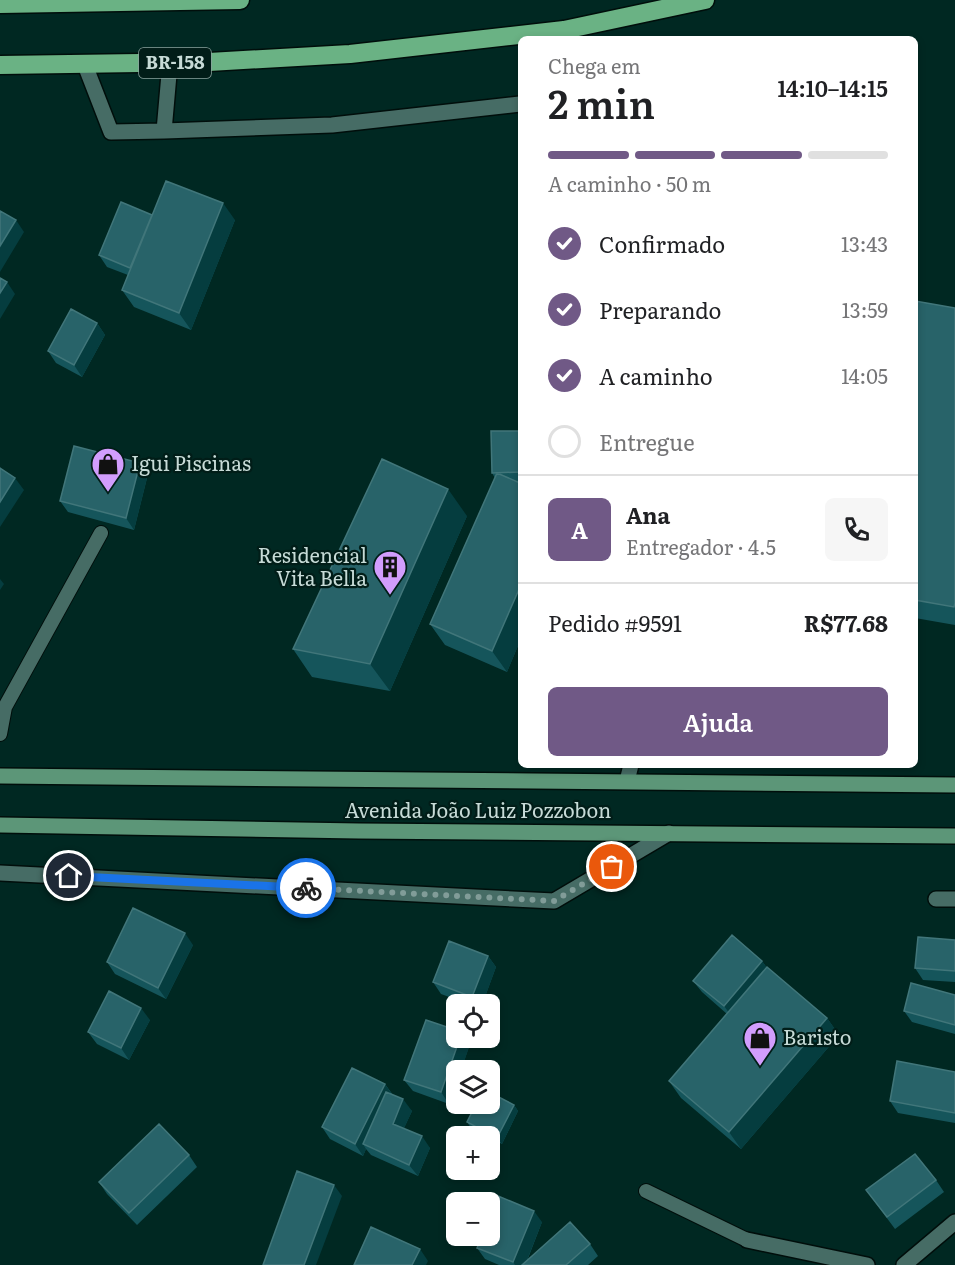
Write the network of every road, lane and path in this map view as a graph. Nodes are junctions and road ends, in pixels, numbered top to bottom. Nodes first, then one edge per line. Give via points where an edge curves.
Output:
1 (240, 0) edge
2 (705, 0) edge
3 (0, 4) edge
4 (170, 63) junction
5 (85, 65) junction
6 (1, 67) edge
7 (518, 104) edge
8 (164, 131) junction
9 (100, 533) dead end
10 (0, 734) edge
11 (630, 768) edge
12 (0, 776) edge
13 (627, 781) junction
14 (955, 785) edge
15 (0, 825) edge
16 (669, 834) junction
17 (955, 836) edge
18 (0, 873) edge
19 (955, 898) edge
20 (936, 899) dead end
21 (646, 1191) dead end
22 (955, 1222) edge
23 (747, 1240) joint
24 (867, 1265) edge
25 (904, 1265) edge

1 - 3 highway
2 - 4 highway, BR-158 via 564,30 350,54
4 - 5 highway, BR-158
4 - 8 street
5 - 6 highway, BR-158
5 - 8 street via 111,132
7 - 8 street via 332,125
9 - 10 lane via 5,707
11 - 13 street
12 - 13 main road, Avenida João Luiz Pozzobon
13 - 14 main road, Avenida João Luiz Pozzobon
15 - 16 main road, Avenida João Luiz Pozzobon
16 - 17 main road, Avenida João Luiz Pozzobon
16 - 18 street via 554,901
19 - 20 street
21 - 23 lane
22 - 25 street
23 - 24 street

